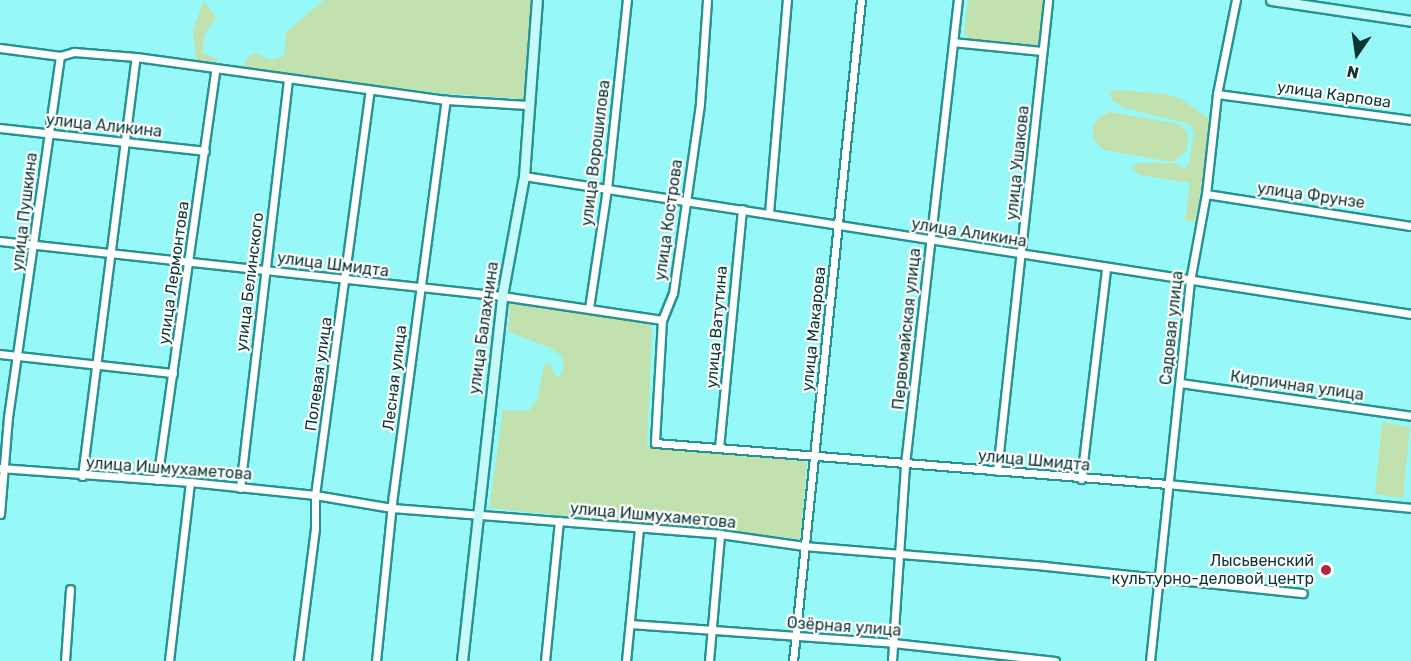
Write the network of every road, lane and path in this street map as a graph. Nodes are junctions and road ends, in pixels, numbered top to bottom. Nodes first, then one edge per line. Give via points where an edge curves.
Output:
1 (537, 0) edge
2 (627, 0) edge
3 (707, 0) edge
4 (788, 0) edge
5 (861, 0) edge
6 (958, 0) edge
7 (1048, 0) edge
8 (1236, 0) edge
9 (1271, 0) edge
10 (1411, 21) edge
11 (952, 42) junction
12 (0, 48) edge
13 (1041, 51) junction
14 (60, 56) junction
15 (136, 57) junction
16 (214, 70) junction
17 (288, 79) junction
18 (369, 90) junction
19 (1217, 94) junction
20 (446, 100) junction
21 (528, 105) junction
22 (1411, 120) edge
23 (0, 128) edge
24 (48, 134) junction
25 (126, 142) junction
26 (205, 151) junction
27 (524, 176) junction
28 (607, 189) junction
29 (1206, 194) junction
30 (684, 200) junction
31 (742, 209) junction
32 (769, 213) junction
33 (839, 226) junction
34 (1411, 226) edge
35 (931, 241) junction
36 (0, 242) edge
37 (34, 246) junction
38 (112, 255) junction
39 (1022, 256) junction
40 (189, 264) junction
41 (1106, 269) junction
42 (264, 271) junction
43 (346, 280) junction
44 (1190, 281) junction
45 (420, 289) junction
46 (502, 296) junction
47 (589, 308) junction
48 (1411, 314) edge
49 (662, 320) junction
50 (0, 354) edge
51 (20, 357) junction
52 (96, 366) junction
53 (173, 374) junction
54 (1180, 383) junction
55 (1411, 416) edge
56 (655, 443) joint
57 (719, 448) junction
58 (813, 456) junction
59 (905, 464) junction
60 (2, 469) edge
61 (997, 471) junction
62 (82, 476) junction
63 (1081, 479) junction
64 (157, 480) junction
65 (190, 482) junction
66 (1168, 484) junction
67 (240, 488) junction
68 (315, 495) junction
69 (1411, 507) edge
70 (392, 508) junction
71 (476, 513) junction
72 (0, 514) edge
73 (560, 521) junction
74 (639, 529) junction
75 (720, 534) junction
76 (804, 546) junction
77 (900, 555) junction
78 (1158, 577) junction
79 (70, 589) dead end
80 (1303, 593) dead end
81 (630, 624) junction
82 (711, 629) junction
83 (795, 638) junction
84 (893, 643) junction
85 (65, 661) edge
86 (169, 661) edge
87 (298, 661) edge
88 (376, 661) edge
89 (462, 661) edge
90 (545, 661) edge
91 (626, 661) edge
92 (709, 661) edge
93 (793, 661) edge
94 (892, 661) edge
95 (1055, 661) edge
96 (1150, 661) edge

1 - 21 street, улица Балахнина
2 - 28 street, улица Ворошилова
3 - 30 street, улица Кострова via 700,104
4 - 32 street
5 - 33 street, улица Макарова
6 - 11 street, Первомайская улица
7 - 13 street, улица Ушакова
8 - 19 street, Садовая улица
9 - 10 street
11 - 13 street
11 - 35 street, Первомайская улица
12 - 14 street
13 - 39 street, улица Ушакова
14 - 15 street via 74,52
14 - 24 street, улица Пушкина
15 - 16 street
15 - 25 street
16 - 17 street
16 - 26 street, улица Лермонтова
17 - 18 street
17 - 42 street, улица Белинского
18 - 20 street
18 - 43 street, Полевая улица
19 - 22 street, улица Карпова
19 - 29 street, Садовая улица
20 - 21 street
20 - 45 street, Лесная улица
21 - 27 street, улица Балахнина
23 - 24 street, улица Аликина
24 - 25 street, улица Аликина
24 - 37 street, улица Пушкина
25 - 26 street, улица Аликина
25 - 38 street
26 - 40 street, улица Лермонтова
27 - 28 street, улица Аликина
27 - 46 street, улица Балахнина
28 - 30 street, улица Аликина
28 - 47 street, улица Ворошилова
29 - 34 street, улица Фрунзе
29 - 44 street, Садовая улица
30 - 31 street, улица Аликина
30 - 49 street, улица Кострова via 673,293
31 - 32 street, улица Аликина
31 - 57 street, улица Ватутина
32 - 33 street, улица Аликина
33 - 35 street, улица Аликина
33 - 58 street, улица Макарова
35 - 39 street, улица Аликина
35 - 59 street, Первомайская улица
36 - 37 street, улица Шмидта
37 - 38 street, улица Шмидта
37 - 51 street, улица Пушкина
38 - 40 street, улица Шмидта
38 - 52 street
39 - 41 street, улица Аликина
39 - 61 street, улица Ушакова
40 - 42 street, улица Шмидта
40 - 53 street, улица Лермонтова
41 - 44 street, улица Аликина
41 - 63 street
42 - 43 street, улица Шмидта
42 - 67 street, улица Белинского
43 - 45 street, улица Шмидта
43 - 68 street, Полевая улица
44 - 48 street, улица Аликина
44 - 54 street, Садовая улица
45 - 46 street, улица Шмидта
45 - 70 street, Лесная улица
46 - 47 street, улица Шмидта
46 - 71 street, улица Балахнина
47 - 49 street, улица Шмидта
49 - 56 street, улица Кострова
50 - 51 street
51 - 52 street
51 - 60 street, улица Пушкина
52 - 53 street
52 - 62 street
53 - 64 street, улица Лермонтова
54 - 55 street, Кирпичная улица
54 - 66 street, Садовая улица
56 - 57 street, улица Шмидта
57 - 58 street, улица Шмидта
58 - 59 street, улица Шмидта
58 - 76 street, улица Макарова
59 - 61 street, улица Шмидта
59 - 77 street, Первомайская улица
60 - 62 street, улица Ишмухаметова
60 - 72 street, улица Пушкина
61 - 63 street, улица Шмидта
62 - 64 street, улица Ишмухаметова
63 - 66 street, улица Шмидта
64 - 65 street, улица Ишмухаметова
65 - 67 street, улица Ишмухаметова
65 - 86 street
66 - 69 street, улица Шмидта
66 - 78 street, Садовая улица
67 - 68 street, улица Ишмухаметова
68 - 70 street, улица Ишмухаметова
68 - 87 street, Полевая улица via 315,529
70 - 71 street, улица Ишмухаметова
70 - 88 street, Лесная улица
71 - 73 street, улица Ишмухаметова
71 - 89 street, улица Балахнина
73 - 74 street, улица Ишмухаметова
73 - 90 street
74 - 75 street, улица Ишмухаметова
74 - 81 street
75 - 76 street, улица Ишмухаметова
75 - 82 street
76 - 77 street, улица Ишмухаметова
76 - 83 street, улица Макарова
77 - 78 street, улица Ишмухаметова
77 - 84 street, Первомайская улица
78 - 80 street, улица Ишмухаметова
78 - 96 street, Садовая улица
79 - 85 street
81 - 82 street, Озёрная улица
81 - 91 street
82 - 83 street, Озёрная улица
82 - 92 street
83 - 84 street, Озёрная улица
83 - 93 street, улица Макарова
84 - 94 street, Первомайская улица
84 - 95 street, Озёрная улица

